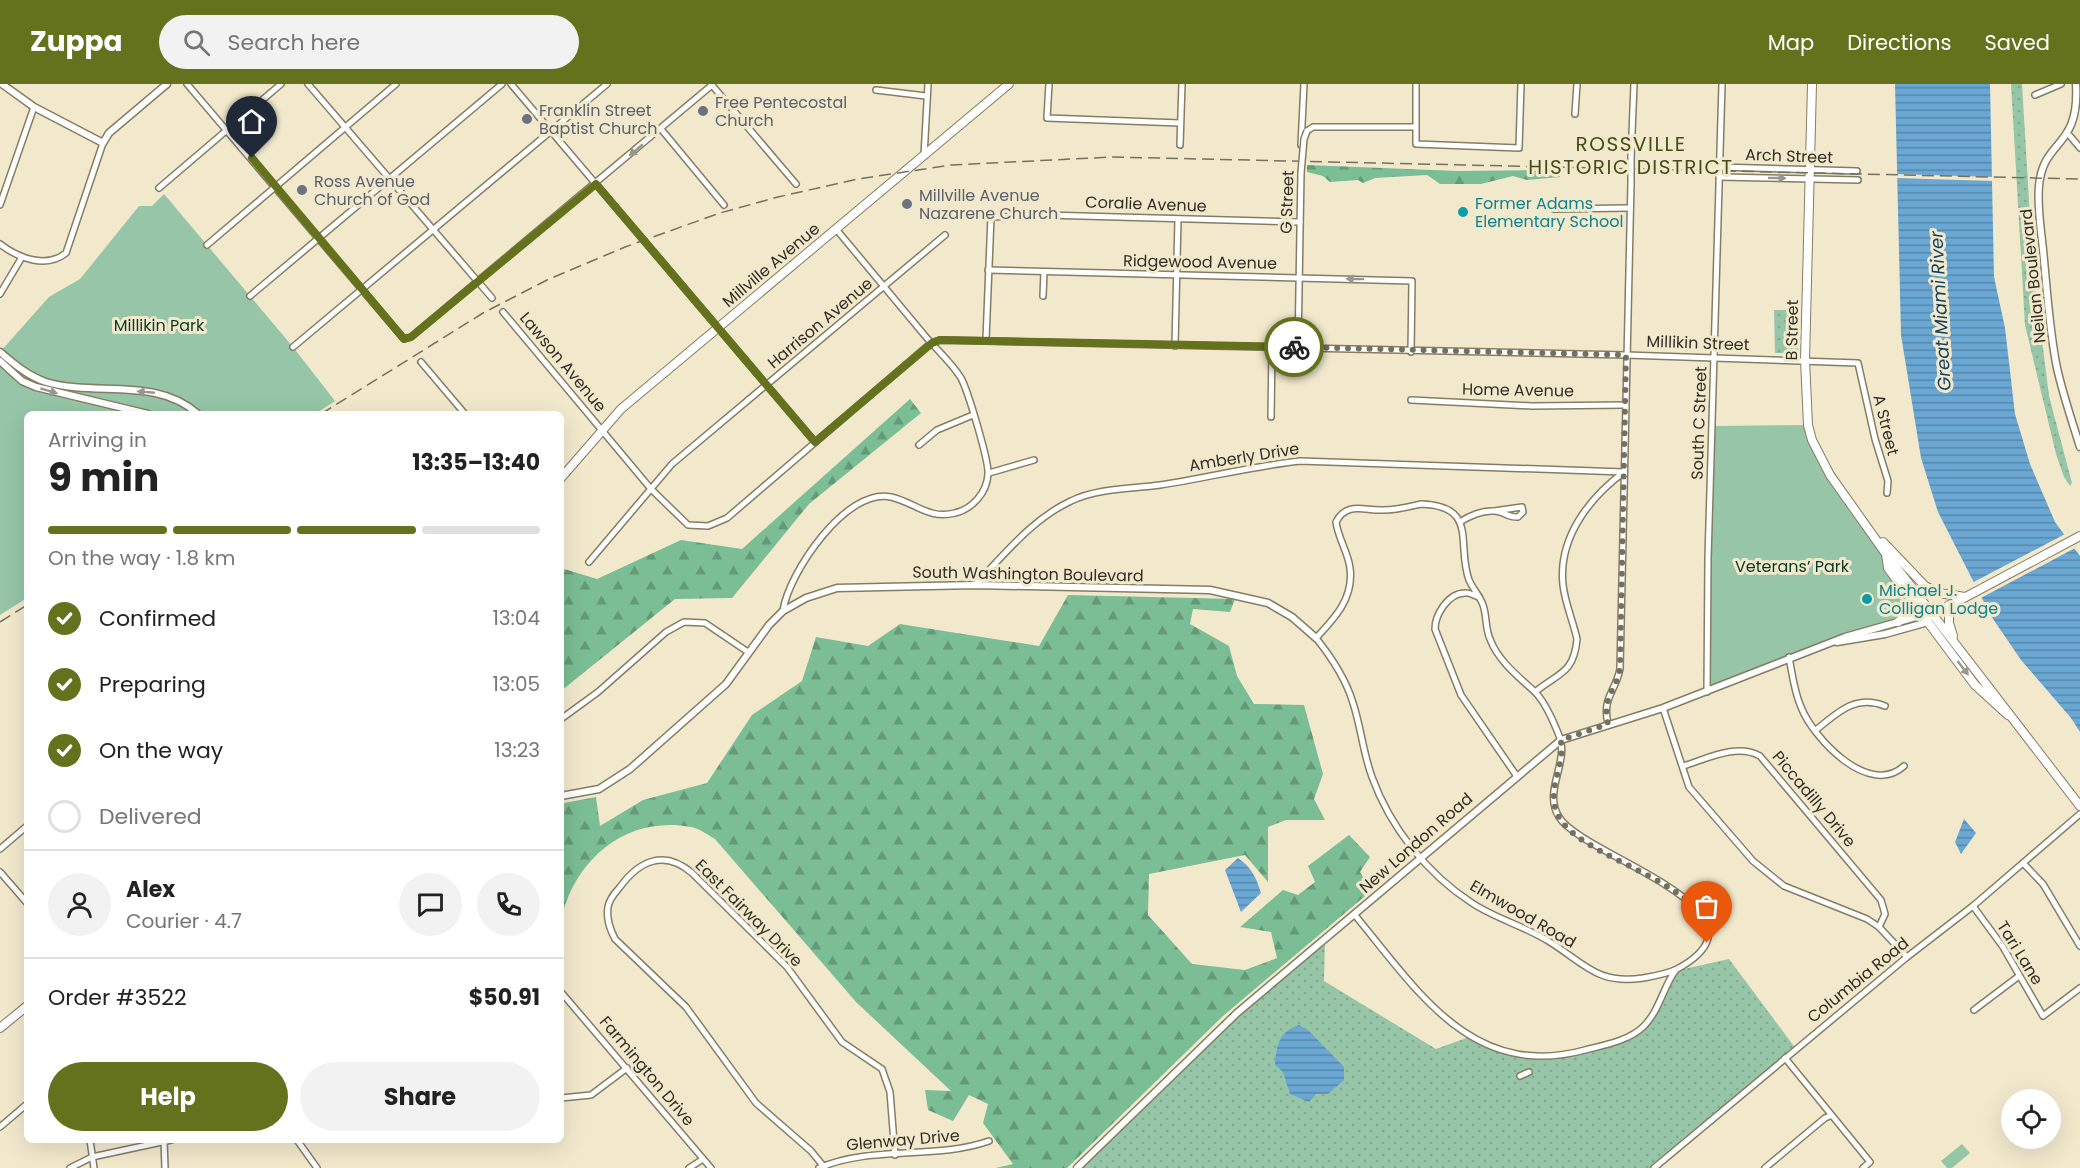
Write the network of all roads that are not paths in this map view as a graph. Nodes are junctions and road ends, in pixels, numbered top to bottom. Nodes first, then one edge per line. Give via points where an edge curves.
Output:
1 (2, 84) edge
2 (167, 84) edge
3 (187, 84) edge
4 (281, 84) edge
5 (308, 84) edge
6 (396, 84) edge
7 (502, 84) edge
8 (511, 84) edge
9 (607, 84) edge
10 (928, 84) edge
11 (1009, 84) edge
12 (1049, 84) edge
13 (1182, 84) edge
14 (1304, 84) edge
15 (1416, 84) edge
16 (1521, 84) edge
17 (1577, 84) edge
18 (1634, 84) edge
19 (1722, 84) edge
20 (1812, 84) edge
21 (2061, 84) edge
22 (2076, 84) edge
23 (712, 85) edge
24 (876, 90) dead end
25 (2035, 95) dead end
26 (926, 96) junction
27 (34, 107) junction
28 (1575, 114) dead end
29 (1180, 123) junction
30 (345, 127) junction
31 (1416, 127) junction
32 (661, 129) junction
33 (227, 130) junction
34 (552, 131) junction
35 (2070, 136) junction
36 (103, 143) junction
37 (1180, 145) dead end
38 (2080, 148) edge
39 (1301, 151) dead end
40 (924, 156) junction
41 (1720, 167) junction
42 (1857, 171) dead end
43 (1810, 175) junction
44 (1719, 177) junction
45 (389, 178) junction
46 (1858, 180) dead end
47 (596, 184) junction
48 (796, 184) dead end
49 (276, 187) junction
50 (159, 188) dead end
51 (0, 205) edge
52 (724, 205) dead end
53 (1630, 208) junction
54 (1554, 209) dead end
55 (1178, 219) junction
56 (1300, 222) junction
57 (836, 229) junction
58 (433, 230) junction
59 (945, 235) dead end
60 (318, 238) junction
61 (0, 244) edge
62 (207, 245) dead end
63 (22, 257) junction
64 (988, 270) junction
65 (1044, 272) junction
66 (1176, 276) junction
67 (1298, 278) junction
68 (478, 282) junction
69 (884, 286) junction
70 (362, 290) junction
71 (0, 294) edge
72 (250, 296) dead end
73 (1043, 296) dead end
74 (492, 298) dead end
75 (503, 312) dead end
76 (718, 327) junction
77 (986, 339) junction
78 (932, 343) junction
79 (1175, 346) junction
80 (293, 347) dead end
81 (1298, 347) junction
82 (1272, 348) junction
83 (0, 352) edge
84 (1411, 352) junction
85 (1626, 355) junction
86 (1715, 357) junction
87 (1805, 360) junction
88 (0, 362) edge
89 (421, 362) dead end
90 (1858, 363) joint
91 (767, 385) junction
92 (1411, 400) dead end
93 (1625, 405) junction
94 (136, 411) edge
95 (194, 411) edge
96 (462, 411) edge
97 (973, 415) junction
98 (1271, 417) dead end
99 (2073, 423) junction
100 (602, 430) junction
101 (2080, 433) edge
102 (815, 442) junction
103 (919, 445) dead end
104 (2080, 447) edge
105 (1034, 460) dead end
106 (1624, 472) junction
107 (989, 473) junction
108 (564, 474) edge
109 (651, 489) junction
110 (1887, 493) dead end
111 (1494, 511) dead end
112 (1460, 522) junction
113 (1870, 531) junction
114 (2080, 536) edge
115 (1886, 554) junction
116 (589, 562) dead end
117 (1470, 581) junction
118 (975, 585) junction
119 (1464, 592) junction
120 (1479, 597) junction
121 (1965, 597) junction
122 (1913, 602) junction
123 (1949, 606) junction
124 (783, 611) junction
125 (1933, 613) junction
126 (1925, 618) junction
127 (1898, 622) junction
128 (1316, 638) junction
129 (1836, 642) junction
130 (1956, 645) junction
131 (748, 652) junction
132 (1789, 657) junction
133 (1535, 692) junction
134 (1707, 692) junction
135 (1885, 706) dead end
136 (1663, 708) junction
137 (564, 717) edge
138 (2012, 718) junction
139 (1608, 724) junction
140 (1816, 730) junction
141 (1561, 740) junction
142 (1683, 766) junction
143 (1904, 766) dead end
144 (1516, 775) junction
145 (564, 795) edge
146 (2080, 806) edge
147 (2080, 814) edge
148 (24, 829) edge
149 (0, 849) edge
150 (1421, 857) junction
151 (2023, 863) junction
152 (0, 872) edge
153 (24, 900) edge
154 (1973, 906) junction
155 (1354, 914) junction
156 (1879, 927) junction
157 (2080, 946) edge
158 (1906, 957) junction
159 (1674, 971) junction
160 (1655, 976) junction
161 (2019, 976) junction
162 (1663, 988) junction
163 (2080, 988) edge
164 (564, 995) edge
165 (24, 1008) edge
166 (1974, 1010) dead end
167 (0, 1028) edge
168 (1785, 1058) junction
169 (627, 1068) junction
170 (1528, 1072) dead end
171 (1520, 1076) dead end
172 (564, 1098) edge
173 (24, 1107) edge
174 (1830, 1116) junction
175 (0, 1127) edge
176 (989, 1141) dead end
177 (90, 1143) edge
178 (151, 1143) edge
179 (164, 1143) edge
180 (299, 1143) edge
181 (895, 1155) junction
182 (92, 1157) junction
183 (703, 1159) junction
184 (823, 1167) edge
185 (70, 1168) edge
186 (94, 1168) edge
187 (165, 1168) edge
188 (317, 1168) edge
189 (689, 1168) edge
190 (711, 1168) edge
191 (1077, 1168) edge
192 (1654, 1168) edge
193 (1765, 1168) edge
194 (1863, 1168) edge

1 - 27 street
2 - 36 street via 109,133
3 - 33 street
4 - 33 street
5 - 30 street
6 - 30 street
7 - 45 street
8 - 34 street
9 - 34 street
10 - 26 street
11 - 40 main road, Millville Avenue
12 - 29 street via 1047,117
13 - 29 street
14 - 39 street, G Street
15 - 31 street
16 - 31 street via 1519,148 1416,144
17 - 28 street
18 - 53 street, bridge
19 - 41 street, South C Street
20 - 43 main road, B Street
21 - 25 street
22 - 35 street via 2079,113
23 - 32 street
23 - 48 street
24 - 26 street
26 - 40 street
27 - 36 street
27 - 51 street
29 - 37 street
30 - 45 street
30 - 49 street
31 - 56 street, G Street, bridge via 1313,127 1307,131
32 -> 47 street
32 - 52 street
33 - 49 street
33 - 50 street
34 - 47 street
34 - 58 street
35 - 38 street
35 - 99 street, Neilan Boulevard via 2047,160 2038,196 2057,368
36 - 63 street via 66,253 52,261
40 - 57 main road, Millville Avenue
41 - 43 street, Arch Street
41 - 44 street, South C Street
42 - 43 street, Arch Street
44 -> 43 street, Arch Street
43 - 46 street, Arch Street
43 - 87 main road, B Street
44 - 86 street, South C Street
45 - 58 street
45 - 60 street
47 - 68 street
47 - 76 street
49 - 60 street
49 - 62 street
53 - 54 street
53 - 85 street
55 - 56 street, Coralie Avenue
55 - 64 street, Coralie Avenue via 991,217
55 - 66 street
56 - 67 street, G Street
57 - 69 street
57 - 76 main road, Millville Avenue
58 - 68 street
58 - 70 street
59 - 69 street, Harrison Avenue
60 - 70 street
60 - 72 street
61 - 63 street
63 - 71 street
64 - 65 street, Ridgewood Avenue
64 - 77 street
65 - 66 street, Ridgewood Avenue
65 - 73 street
66 - 67 street, Ridgewood Avenue
66 - 79 street
67 - 81 street, G Street
84 -> 67 street, Ridgewood Avenue via 1412,281
68 - 70 street via 404,339
68 - 74 street
69 - 78 street
69 - 91 street, Harrison Avenue
70 - 80 street
75 - 100 street, Lawson Avenue
76 - 91 street
76 - 100 main road, Millville Avenue via 621,409
77 - 78 street, Millikin Street
77 - 79 street, Millikin Street
78 - 97 street via 961,378
78 - 102 street
79 - 82 street, Millikin Street
81 - 82 street, Millikin Street
81 - 84 street, Millikin Street
82 - 98 street
95 -> 83 street via 153,392 49,383 28,374
84 - 85 street, Millikin Street
85 - 86 street, Millikin Street
85 - 93 street
86 - 87 street, Millikin Street
86 - 134 street, South C Street
87 - 90 street, Millikin Street
87 - 113 main road, B Street via 1812,440 1830,476
88 -> 94 street via 22,381 36,387
89 - 96 street
90 - 110 street, A Street via 1888,481
91 - 102 street
91 - 109 street, Harrison Avenue via 672,464
92 - 93 street, Home Avenue via 1532,406
93 - 106 street
97 - 103 street via 937,430
97 - 107 street
99 - 101 street, Neilan Boulevard
99 - 104 street, Neilan Boulevard
100 - 108 main road, Millville Avenue
100 - 109 street
102 - 109 street via 728,518 708,526 688,525
105 - 107 street
106 - 118 street, Amberly Drive via 1300,461 1247,467 1071,501 1034,524
106 - 133 street via 1589,504 1569,541 1563,586 1577,648 1561,675
106 - 139 street via 1620,669 1605,703
107 - 124 street via 977,500 954,514 922,512 892,497 861,503 823,535 805,559 785,595
109 - 116 street, Harrison Avenue
111 - 112 street
112 - 117 street
112 - 128 street via 1446,509 1431,505 1380,510 1353,508 1341,514 1336,522 1350,568 1348,596
113 - 115 main road, B Street
113 - 121 main road via 1916,579 1943,594
114 - 121 main road
115 - 122 main road, B Street via 1888,568
115 - 125 main road, B Street
117 - 119 street
117 - 120 street
118 - 124 street, South Washington Boulevard via 837,588 807,597
118 - 128 street, South Washington Boulevard via 1224,592 1281,609
119 - 120 street
119 - 144 street via 1440,610 1435,629 1461,695
120 - 133 street via 1494,650
121 - 123 main road
122 - 126 main road, B Street
122 - 127 main road
123 - 125 main road
123 - 130 main road via 1949,623
124 - 131 street, South Washington Boulevard
125 - 126 main road
125 - 130 main road, B Street
126 - 127 street, New London Road
126 - 129 street, New London Road via 1885,634
126 -> 138 main road, B Street via 1975,685
127 - 129 street, New London Road
128 - 150 street, South Washington Boulevard via 1333,660 1353,703 1366,760 1382,800 1402,835
129 - 132 street, New London Road
130 - 138 main road, B Street
131 - 137 street via 705,623 684,622 666,632
131 - 145 street, South Washington Boulevard via 726,684 630,769 599,789
132 - 134 street, New London Road
132 - 140 street via 1801,708
133 - 141 street
134 - 136 street, New London Road
135 - 140 street via 1873,701 1851,704
136 - 139 street, New London Road
136 - 142 street
138 - 146 main road
139 - 141 street, New London Road
140 - 143 street via 1835,753 1863,773 1887,775
141 - 144 street, New London Road
141 - 159 street via 1554,790 1558,816 1583,839 1686,897 1708,925 1707,943 1699,954
142 - 156 street via 1697,799 1769,876
142 - 156 street, Piccadilly Drive via 1735,750 1760,756 1881,900 1885,914
144 - 150 street, New London Road
147 - 151 street, Columbia Road
148 - 149 street
150 - 155 street, New London Road
150 - 160 street, Elmwood Road via 1473,904 1549,941 1594,973 1618,981
151 - 154 street, Columbia Road
151 - 157 street via 2043,884
152 - 153 street
154 - 158 street, Columbia Road
154 - 161 street, Tari Lane
155 - 162 street via 1444,1019 1485,1046 1515,1055 1575,1052 1636,1033 1652,1017
155 - 191 street, New London Road via 1237,1013
156 - 158 street
158 - 168 street, Columbia Road
159 - 160 street, Elmwood Road
159 - 162 street
160 - 162 street
161 - 163 street, Tari Lane via 2043,1016
161 - 166 street
164 - 169 street, Farmington Drive
165 - 167 main road
168 - 174 street
168 - 192 street, Columbia Road
169 - 172 street via 591,1095
169 - 183 street, Farmington Drive
170 - 171 street
173 - 175 street
174 - 193 street
174 - 194 street via 1870,1162
176 - 181 street, Glenway Drive via 950,1152
177 - 182 street
178 - 182 street
179 - 187 street
180 - 188 street
181 - 184 street, Glenway Drive via 842,1159
181 - 184 street, East Fairway Drive via 890,1092 882,1069 842,1042 777,956 685,867 663,860 632,871 608,906 615,939 686,1007 756,1103 811,1151
182 - 185 street
182 - 186 street
183 - 189 street
183 - 190 street, Farmington Drive

